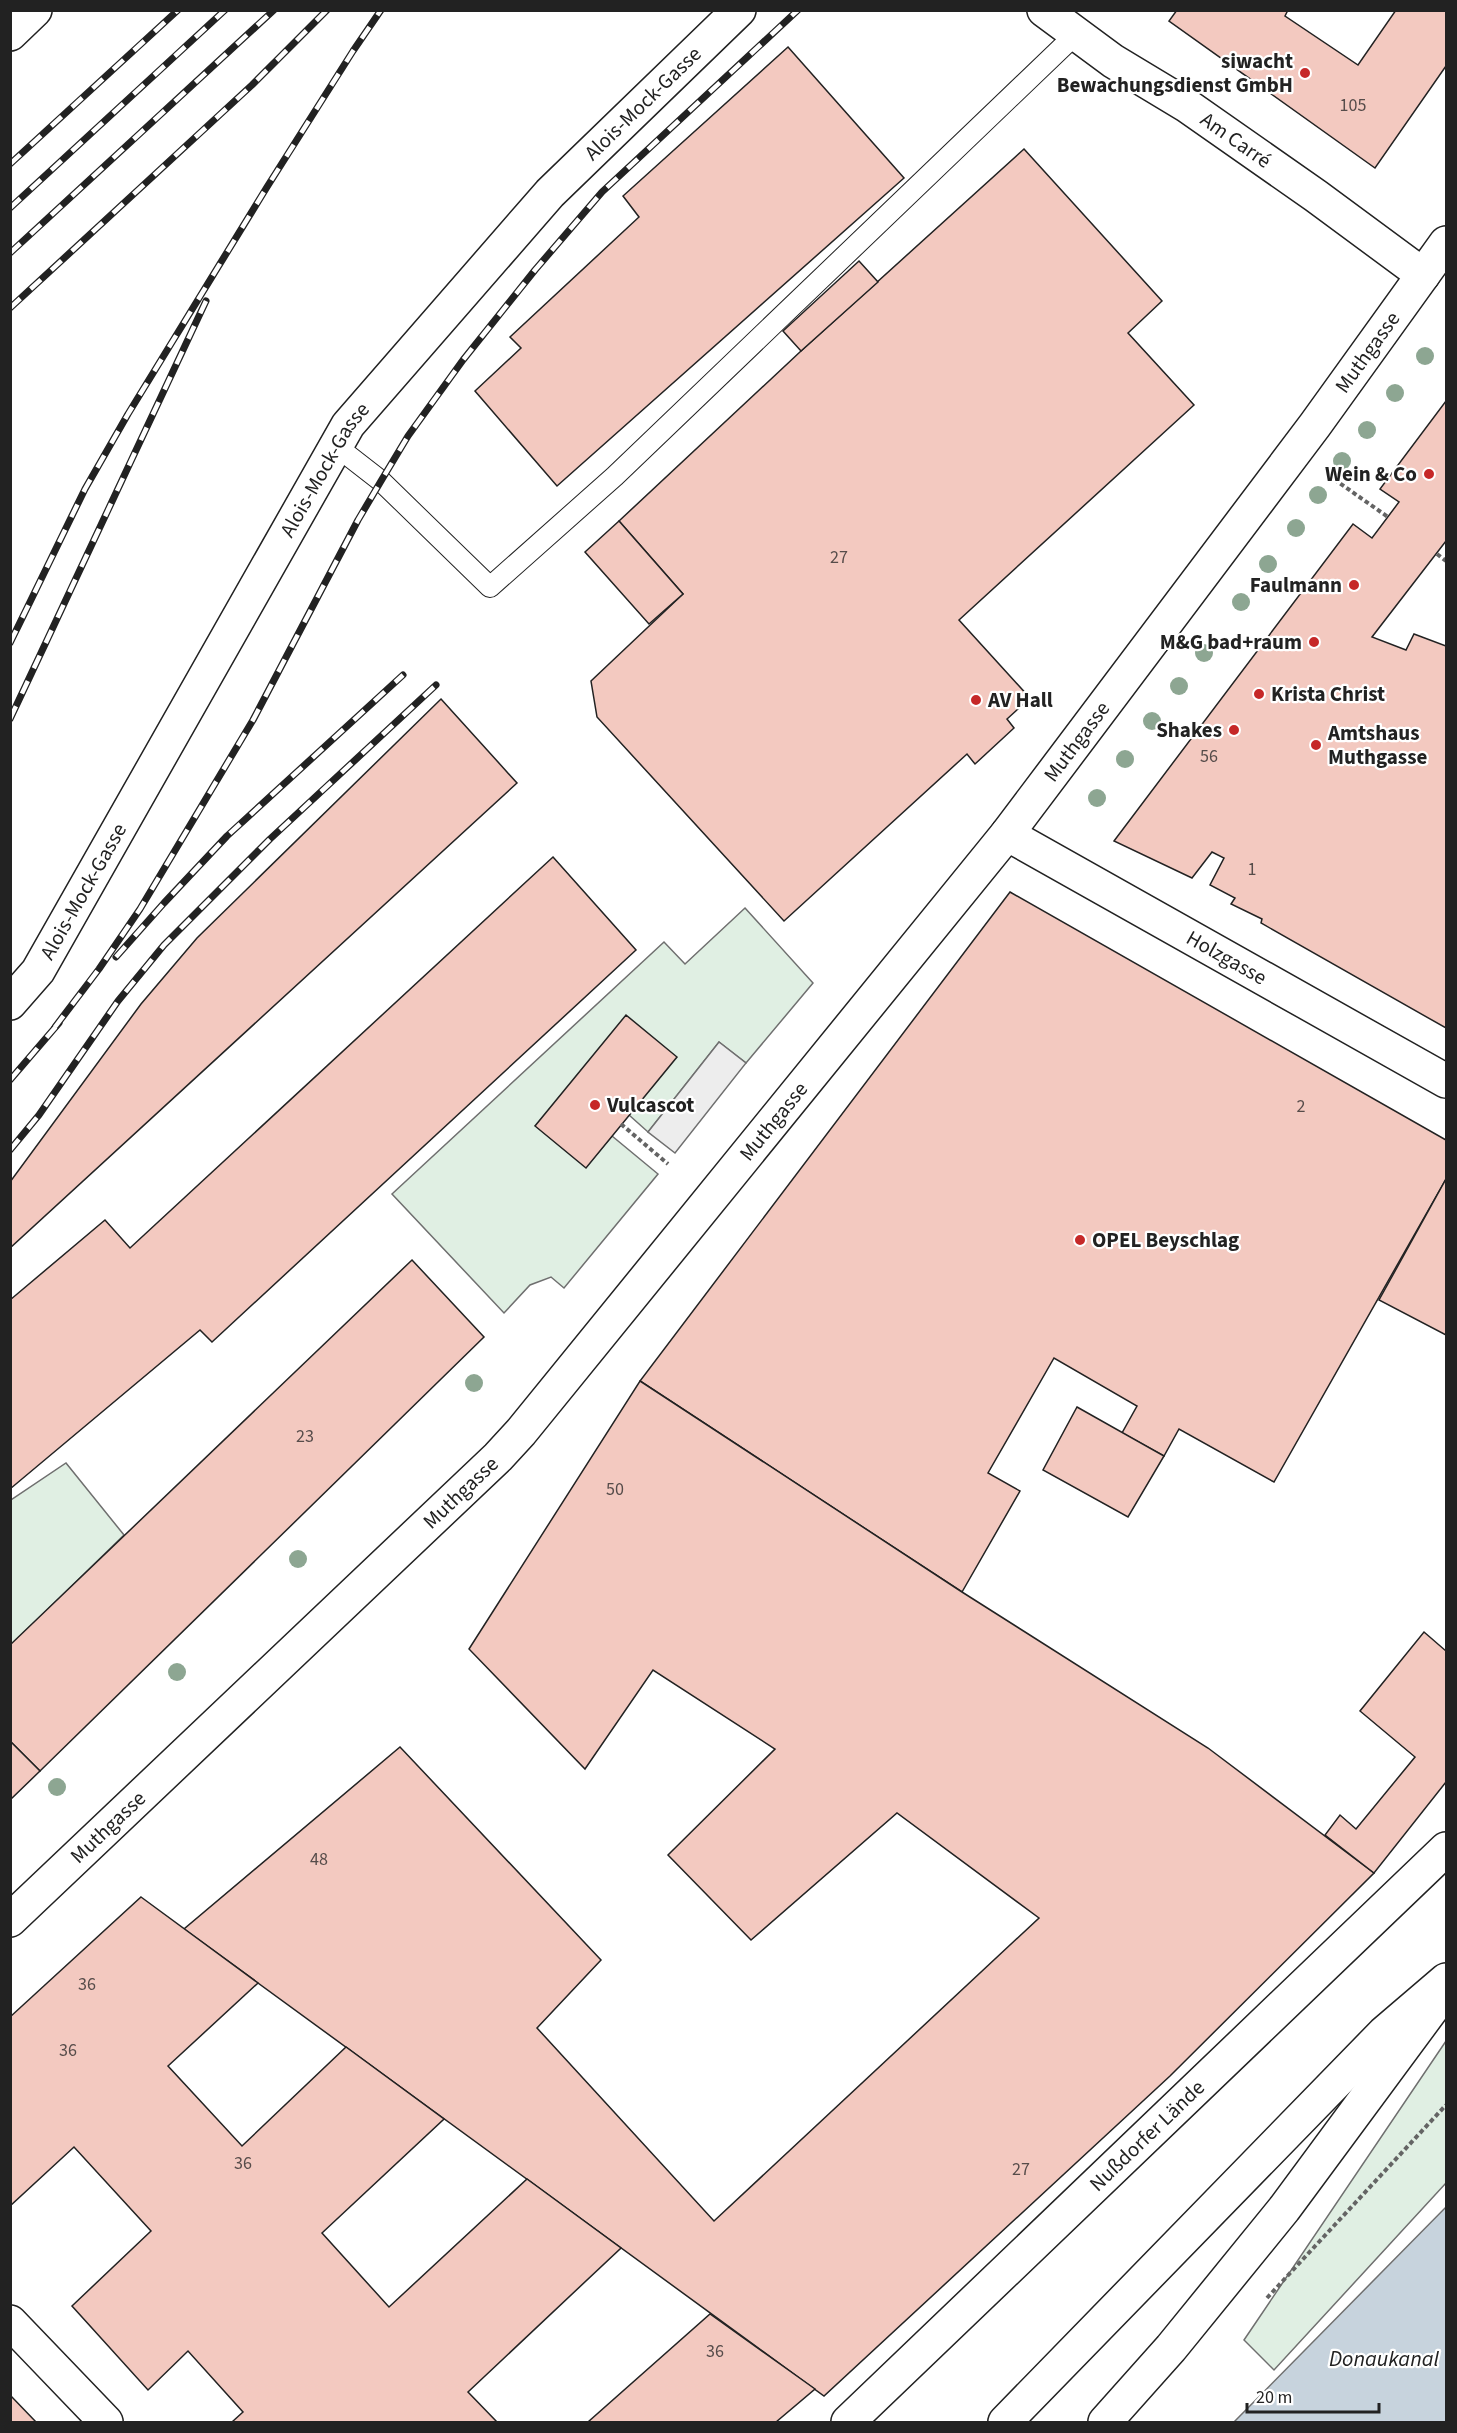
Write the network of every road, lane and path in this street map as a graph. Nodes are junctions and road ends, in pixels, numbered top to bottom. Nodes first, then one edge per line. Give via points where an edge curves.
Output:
1 (35, 10) edge
2 (739, 10) edge
3 (1060, 19) edge
4 (10, 34) edge
5 (1446, 243) edge
6 (1423, 275) junction
7 (336, 446) junction
8 (1295, 452) junction
9 (1388, 517) dead end
10 (1437, 554) dead end
11 (1446, 561) edge
12 (1007, 834) junction
13 (10, 1004) edge
14 (1446, 1082) edge
15 (621, 1124) dead end
16 (668, 1164) dead end
17 (1446, 1849) edge
18 (10, 1920) edge
19 (1446, 1980) edge
20 (1446, 1987) edge
21 (1446, 2105) edge
22 (1263, 2302) dead end
23 (10, 2322) edge
24 (106, 2422) edge
25 (848, 2422) edge
26 (1005, 2422) edge
27 (1105, 2422) edge

1 - 4 main road
2 - 7 main road, Alois-Mock-Gasse via 550,193 348,425
3 - 6 main road, Am Carré via 1113,62 1205,118
3 - 7 lane via 615,476 490,587 381,481
5 - 6 main road, Muthgasse
6 - 8 main road, Muthgasse
7 - 13 main road, Alois-Mock-Gasse via 38,971
8 - 9 path
8 - 12 main road, Muthgasse
10 - 11 path
12 - 14 main road, Holzgasse
12 - 18 main road, Muthgasse via 498,1457
15 - 16 path
17 - 25 main road, Nußdorfer Lände
19 - 26 main road via 1384,2033
20 - 27 main road via 1284,2209
21 - 22 path
23 - 24 main road

